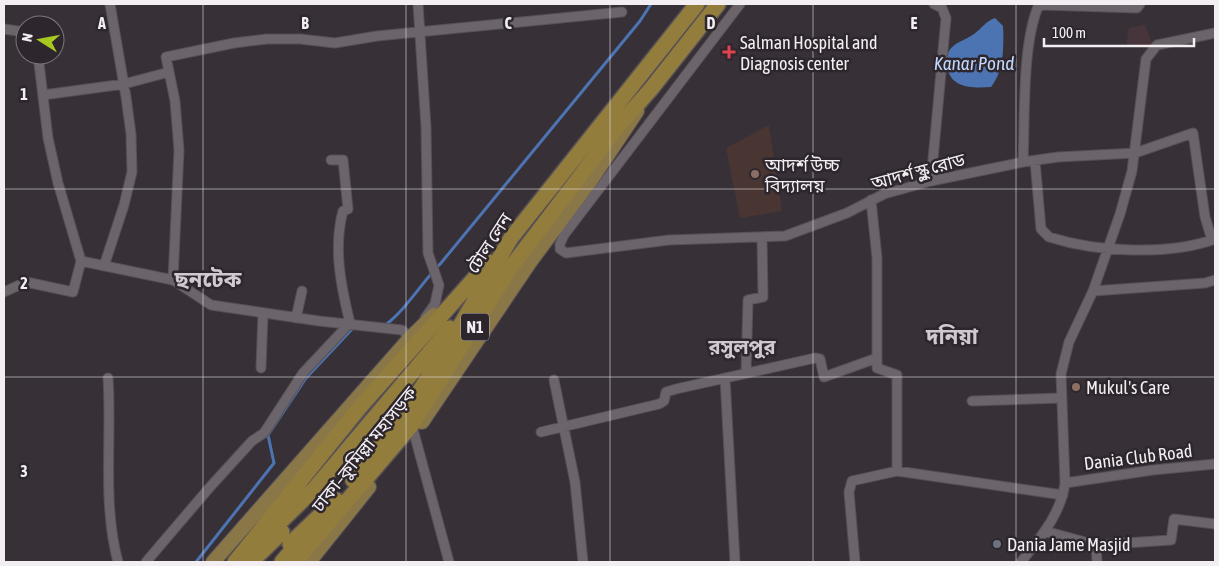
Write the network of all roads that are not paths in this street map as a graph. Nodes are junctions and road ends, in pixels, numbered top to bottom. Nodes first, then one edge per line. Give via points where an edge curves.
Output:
1 (110, 4) edge
2 (418, 4) edge
3 (697, 4) edge
4 (718, 4) edge
5 (740, 4) edge
6 (934, 4) edge
7 (1140, 4) edge
8 (686, 10) edge
9 (622, 12) dead end
10 (1215, 32) edge
11 (420, 34) junction
12 (39, 65) edge
13 (169, 72) junction
14 (124, 84) junction
15 (651, 90) junction
16 (43, 96) junction
17 (1135, 153) junction
18 (331, 160) dead end
19 (1036, 161) junction
20 (1023, 162) junction
21 (931, 182) junction
22 (871, 200) junction
23 (762, 237) junction
24 (511, 238) junction
25 (1214, 240) edge
26 (1108, 248) junction
27 (82, 261) junction
28 (104, 266) junction
29 (492, 271) junction
30 (173, 280) junction
31 (1215, 280) edge
32 (302, 291) dead end
33 (1093, 291) junction
34 (4, 292) edge
35 (478, 295) junction
36 (263, 313) junction
37 (296, 318) junction
38 (464, 318) junction
39 (350, 323) junction
40 (410, 338) junction
41 (877, 358) junction
42 (261, 368) dead end
43 (746, 373) junction
44 (108, 378) dead end
45 (725, 378) junction
46 (554, 380) dead end
47 (1061, 398) junction
48 (972, 401) dead end
49 (563, 426) junction
50 (541, 432) dead end
51 (414, 433) junction
52 (1215, 464) edge
53 (897, 471) junction
54 (1065, 483) junction
55 (1063, 495) junction
56 (336, 500) junction
57 (1215, 524) edge
58 (1045, 530) junction
59 (1096, 545) junction
60 (286, 561) edge
61 (118, 562) edge
62 (146, 562) edge
63 (213, 562) edge
64 (237, 562) edge
65 (251, 562) edge
66 (271, 562) edge
67 (309, 562) edge
68 (449, 562) edge
69 (583, 562) edge
70 (735, 562) edge
71 (855, 562) edge
72 (1021, 562) edge
73 (1097, 562) edge

1 - 14 street
2 - 11 street
3 - 8 highway
4 - 15 highway, ঢাকা–কুমিল্লা মহাসড়ক / N1
5 - 23 street, আদর্শ স্কুল রোড via 564,235 560,249 566,253 669,240
6 - 21 street via 942,8 946,18
7 - 20 street via 1137,8 1038,7 1029,52
8 - 24 highway, টোল লেন
9 - 11 street
10 - 17 street via 1157,45 1146,59
11 - 13 street via 377,36 335,43 300,39 234,43 166,57
11 - 40 street via 426,127 428,252 439,285 435,304
12 - 16 street
13 - 14 street
13 - 30 street via 179,150
14 - 16 street
14 - 28 street via 132,172
15 - 51 main road, ঢাকা–কুমিল্লা মহাসড়ক / N1
15 - 60 highway, ঢাকা–কুমিল্লা মহাসড়ক / N1 via 618,125 512,267 411,426
16 - 27 street via 58,183
17 - 19 street, আদর্শ স্কুল রোড
17 - 25 street, আদর্শ স্কুল রোড via 1193,134 1205,216
17 - 26 street
18 - 39 street via 343,160 348,209 343,211 337,238 341,288
19 - 20 street, আদর্শ স্কুল রোড
19 - 26 street via 1041,229 1058,240
20 - 21 street, আদর্শ স্কুল রোড
21 - 22 street, আদর্শ স্কুল রোড
22 - 23 street, আদর্শ স্কুল রোড via 847,213 785,236
22 - 41 street via 877,258
23 - 43 street via 763,297 748,300
24 - 29 highway, টোল লেন
24 - 40 main road, ঢাকা–কুমিল্লা মহাসড়ক / N1
24 - 64 highway, N1 via 360,407
25 - 26 street via 1151,251
26 - 33 street
27 - 28 street
27 - 34 street via 73,292 26,282
28 - 30 street
29 - 35 highway, টোল লেন
29 - 64 highway
30 - 36 street via 211,304
31 - 33 street
32 - 37 street
33 - 47 street via 1069,342
35 - 38 highway, টোল লেন
35 - 64 highway via 314,489
36 - 37 street
36 - 42 street
37 - 39 street
38 - 56 highway, টোল লেন via 405,414
38 - 65 highway via 318,497
39 - 40 street via 402,330
39 - 62 street via 303,374 264,433 252,441
40 - 63 main road, ঢাকা–কুমিল্লা মহাসড়ক / N1
41 - 43 street via 827,376 822,374 818,358
41 - 53 street via 877,370 897,374
43 - 45 street
44 - 61 street via 109,501
45 - 49 street via 666,392 664,401 659,404
45 - 70 street
46 - 49 street
47 - 48 street
47 - 54 street
49 - 50 street
49 - 69 street via 575,482
51 - 67 main road, ঢাকা–কুমিল্লা মহাসড়ক / N1
51 - 68 street
52 - 54 street, Dania Club Road
53 - 55 street
53 - 71 street via 850,484
54 - 55 street
55 - 58 street
56 - 60 highway
56 - 66 highway
57 - 59 street via 1174,519 1171,540
58 - 59 street
58 - 72 street
59 - 73 street

